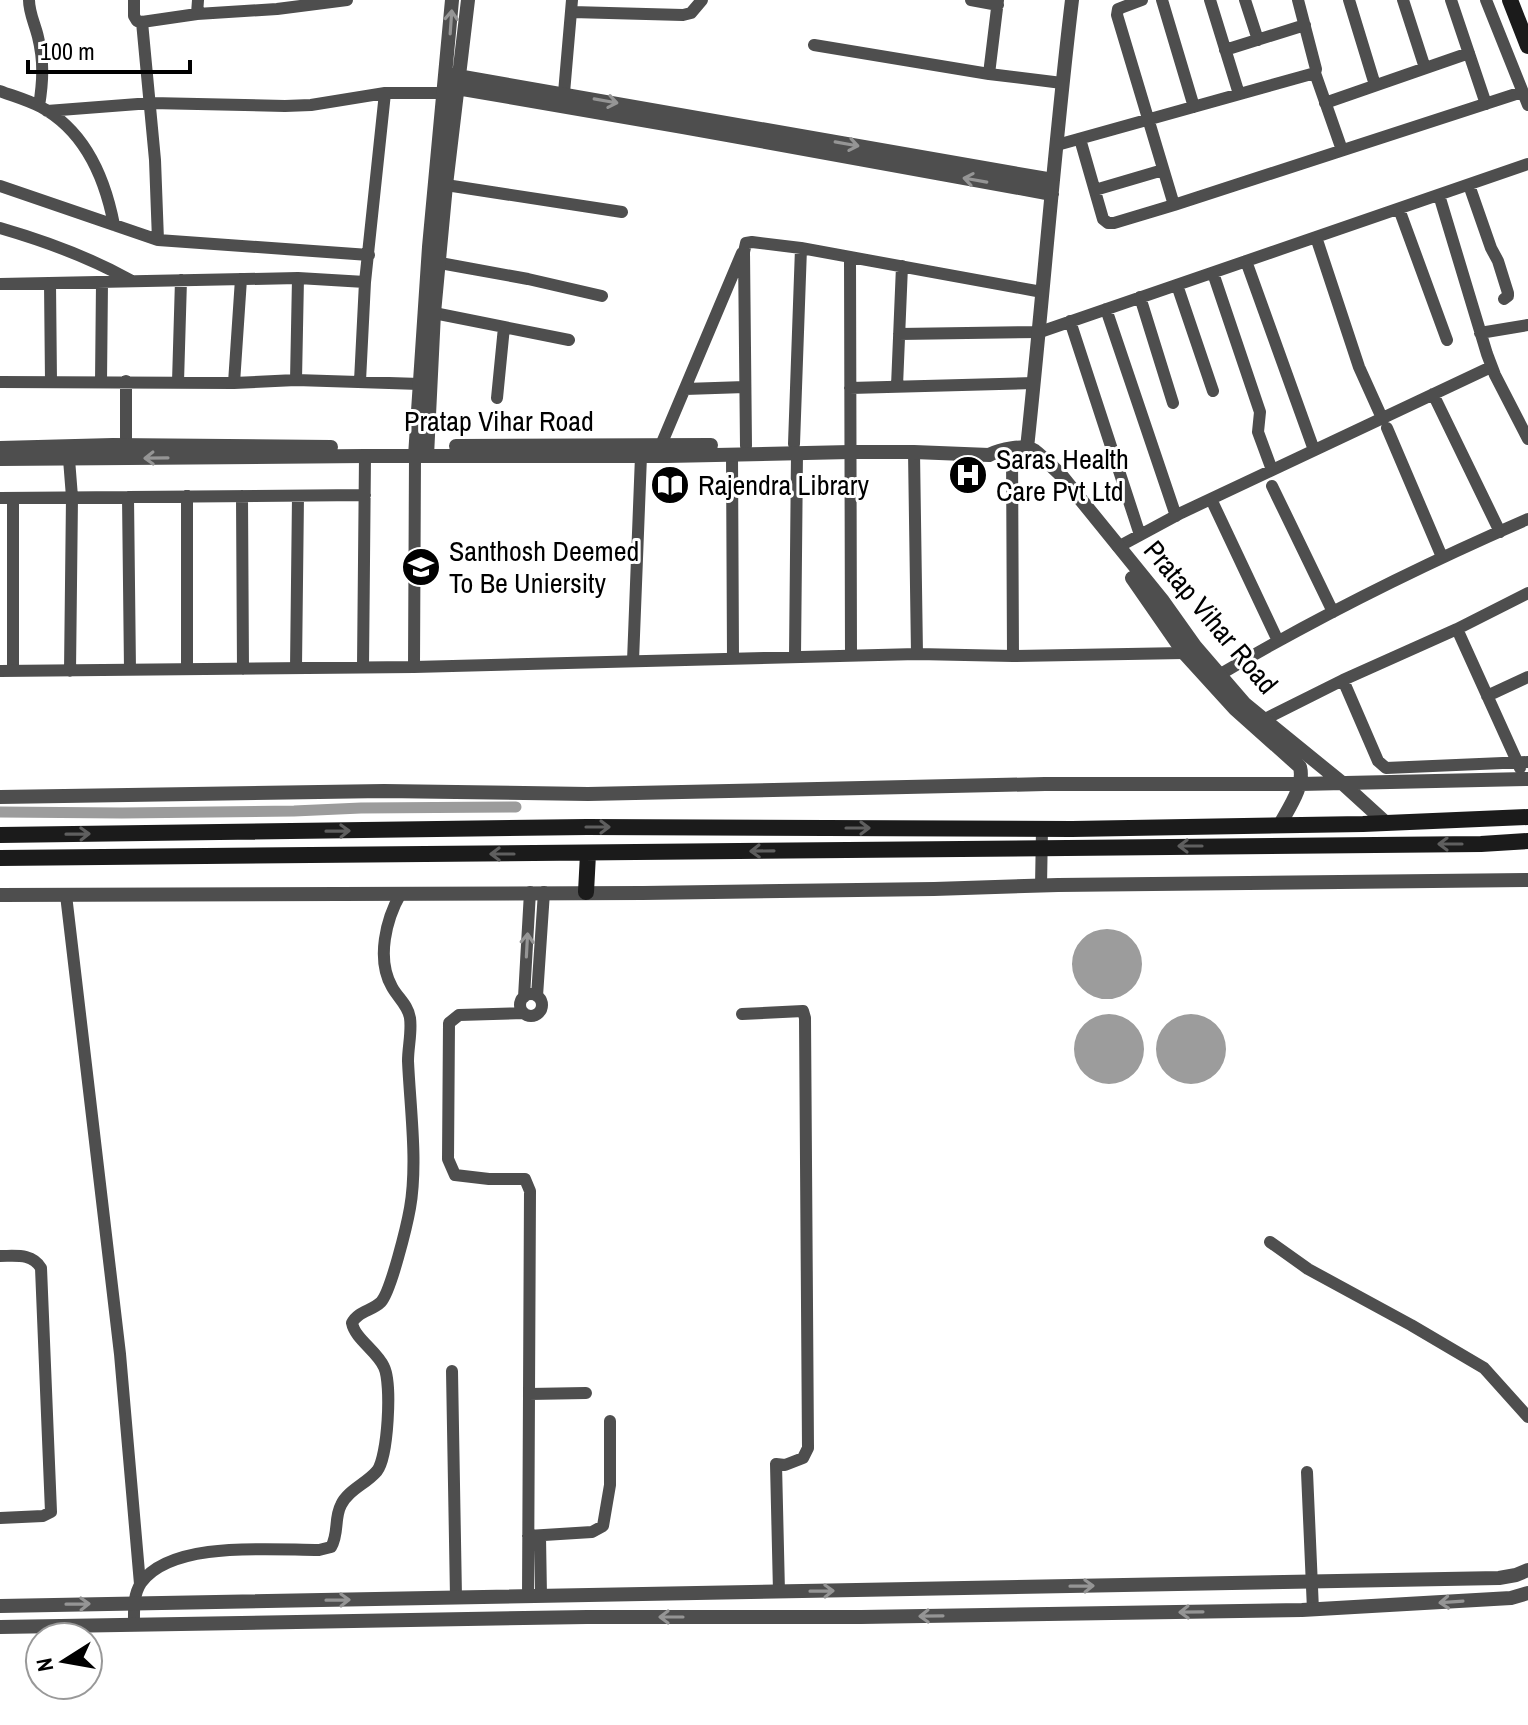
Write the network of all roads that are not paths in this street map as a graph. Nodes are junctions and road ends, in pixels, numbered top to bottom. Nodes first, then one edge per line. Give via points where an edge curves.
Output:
1 (29, 0) edge
2 (134, 0) edge
3 (347, 0) edge
4 (452, 0) edge
5 (468, 0) edge
6 (702, 0) edge
7 (971, 0) edge
8 (1072, 0) edge
9 (1142, 0) edge
10 (1162, 0) edge
11 (1210, 0) edge
12 (1245, 0) edge
13 (1298, 0) edge
14 (1349, 0) edge
15 (1403, 0) edge
16 (1451, 0) edge
17 (1486, 0) edge
18 (1510, 0) edge
19 (998, 2) edge
20 (572, 6) edge
21 (198, 7) edge
22 (142, 22) junction
23 (1305, 25) junction
24 (1258, 40) junction
25 (814, 45) dead end
26 (1528, 46) edge
27 (1225, 50) junction
28 (1469, 53) junction
29 (1425, 68) junction
30 (1315, 73) junction
31 (989, 74) junction
32 (1062, 83) junction
33 (451, 84) junction
34 (1375, 85) junction
35 (0, 91) edge
36 (385, 93) junction
37 (564, 93) junction
38 (1239, 94) junction
39 (1525, 98) edge
40 (151, 103) junction
41 (1325, 103) junction
42 (1486, 104) junction
43 (1194, 107) junction
44 (43, 108) junction
45 (680, 120) junction
46 (1148, 120) junction
47 (1080, 139) junction
48 (1057, 145) junction
49 (1342, 150) junction
50 (1528, 164) edge
51 (1163, 170) junction
52 (446, 185) junction
53 (1469, 185) junction
54 (0, 186) edge
55 (1052, 187) junction
56 (1095, 190) junction
57 (1439, 195) junction
58 (1174, 205) junction
59 (1399, 209) junction
60 (622, 212) dead end
61 (114, 225) junction
62 (0, 228) edge
63 (1316, 237) junction
64 (158, 240) junction
65 (744, 247) junction
66 (801, 248) junction
67 (369, 255) junction
68 (850, 257) junction
69 (1246, 261) junction
70 (440, 263) junction
71 (902, 266) junction
72 (1213, 273) junction
73 (298, 278) junction
74 (241, 279) junction
75 (181, 280) junction
76 (133, 281) junction
77 (102, 282) junction
78 (365, 282) junction
79 (50, 283) junction
80 (0, 284) edge
81 (1177, 285) junction
82 (1042, 292) junction
83 (602, 296) dead end
84 (1140, 297) junction
85 (1504, 299) dead end
86 (1106, 309) junction
87 (434, 313) junction
88 (1070, 321) junction
89 (1528, 325) edge
90 (504, 327) junction
91 (1040, 332) junction
92 (1480, 333) junction
93 (899, 334) junction
94 (569, 340) dead end
95 (1447, 340) dead end
96 (1491, 367) junction
97 (296, 380) junction
98 (126, 381) junction
99 (360, 381) junction
100 (0, 382) edge
101 (51, 382) junction
102 (101, 382) junction
103 (178, 382) junction
104 (234, 383) junction
105 (1034, 383) junction
106 (420, 384) junction
107 (897, 386) junction
108 (745, 387) junction
109 (850, 388) junction
110 (685, 389) junction
111 (1213, 391) dead end
112 (1433, 394) junction
113 (497, 398) dead end
114 (1173, 403) dead end
115 (1384, 423) junction
116 (1528, 439) edge
117 (126, 445) junction
118 (661, 445) junction
119 (746, 446) junction
120 (850, 447) junction
121 (0, 448) edge
122 (796, 448) junction
123 (1012, 449) junction
124 (1314, 450) junction
125 (549, 451) junction
126 (421, 452) junction
127 (914, 452) junction
128 (732, 454) junction
129 (365, 456) junction
130 (641, 456) junction
131 (0, 459) edge
132 (69, 459) junction
133 (1046, 463) junction
134 (1272, 470) junction
135 (1272, 486) dead end
136 (365, 495) junction
137 (187, 496) junction
138 (242, 496) junction
139 (298, 496) junction
140 (72, 497) junction
141 (128, 497) junction
142 (7, 498) edge
143 (1211, 499) junction
144 (1176, 516) junction
145 (1528, 519) edge
146 (1500, 532) junction
147 (1140, 535) junction
148 (1118, 547) junction
149 (1442, 557) junction
150 (1526, 599) edge
151 (1333, 612) junction
152 (1457, 629) junction
153 (1278, 641) junction
154 (1190, 650) junction
155 (917, 654) junction
156 (851, 655) junction
157 (1013, 656) junction
158 (795, 657) junction
159 (733, 658) junction
160 (633, 661) junction
161 (363, 667) junction
162 (414, 667) junction
163 (296, 668) junction
164 (187, 669) junction
165 (243, 669) junction
166 (130, 670) junction
167 (7, 671) edge
168 (70, 671) junction
169 (1219, 675) junction
170 (1528, 677) edge
171 (1343, 680) junction
172 (1487, 696) junction
173 (1263, 720) junction
174 (1523, 762) edge
175 (1527, 779) edge
176 (1341, 782) junction
177 (1300, 784) junction
178 (0, 797) edge
179 (1528, 817) edge
180 (1386, 823) junction
181 (1279, 826) junction
182 (1042, 829) junction
183 (0, 835) edge
184 (1528, 841) edge
185 (1042, 848) junction
186 (588, 854) junction
187 (0, 858) edge
188 (1528, 880) edge
189 (1041, 886) junction
190 (537, 892) junction
191 (586, 892) junction
192 (401, 893) junction
193 (0, 895) edge
194 (66, 895) junction
195 (531, 996) junction
196 (524, 1013) junction
197 (742, 1014) dead end
198 (1270, 1242) dead end
199 (0, 1256) edge
200 (452, 1371) dead end
201 (586, 1393) dead end
202 (529, 1394) junction
203 (1528, 1417) edge
204 (610, 1421) dead end
205 (1307, 1472) dead end
206 (0, 1518) edge
207 (534, 1536) junction
208 (1528, 1570) edge
209 (1311, 1582) junction
210 (140, 1584) junction
211 (779, 1592) junction
212 (1528, 1593) edge
213 (535, 1596) junction
214 (456, 1597) junction
215 (133, 1603) junction
216 (0, 1606) edge
217 (1313, 1610) junction
218 (134, 1625) junction
219 (0, 1627) edge

1 - 44 street via 42,57
2 - 22 street via 134,16
3 - 21 street via 277,9
33 -> 4 street
5 - 33 street
6 - 20 street via 683,15
7 - 19 street
8 - 32 street
9 - 46 street via 1116,13
10 - 43 street
11 - 27 street
12 - 24 street
13 - 23 street
14 - 34 street
15 - 29 street
16 - 28 street
17 - 39 street
18 - 26 main road
19 - 31 street
20 - 37 street
21 - 22 street
22 - 40 street
23 - 24 street
23 - 30 street
24 - 27 street
25 - 31 street
27 - 38 street
28 - 29 street
28 - 42 street
29 - 34 street
30 - 38 street
30 - 41 street
31 - 32 street
32 - 48 street
33 - 36 street
33 - 37 street
33 - 45 street
33 - 52 street
33 - 106 street via 429,247
34 - 41 street
35 - 44 street
36 - 40 street via 311,105
36 - 67 street
37 -> 45 street
38 - 43 street
39 - 42 street
40 - 44 street
40 - 64 street
41 - 49 street
42 - 49 street
43 - 46 street
44 - 61 street via 80,141 105,187
45 - 55 street
46 - 47 street
46 - 51 street
47 - 48 street
47 - 56 street
48 - 55 street
49 - 58 street
50 - 53 street
51 - 56 street
51 - 58 street
52 - 60 street
52 - 70 street
53 - 57 street
53 - 85 street via 1505,282
54 - 61 street
55 - 82 street
56 - 58 street via 1108,223
57 - 59 street
57 - 92 street
59 - 63 street
59 - 95 street
61 - 64 street
62 - 76 street via 47,242
63 - 69 street
63 - 115 street via 1359,367
64 - 67 street
65 - 66 street via 752,242
65 - 108 street
65 - 110 street
66 - 68 street
66 - 122 street
67 - 78 street
68 - 71 street
68 - 109 street
69 - 72 street
69 - 124 street
70 - 83 street
70 - 87 street
71 - 82 street
71 - 93 street
72 - 81 street
72 - 134 street via 1260,412 1258,432
73 - 74 street
73 - 78 street
73 - 97 street
74 - 75 street
74 - 104 street
75 - 76 street
75 - 103 street
76 - 77 street
77 - 79 street
77 - 102 street
78 - 99 street
79 - 80 street
79 - 101 street
81 - 84 street
81 - 111 street
82 - 91 street
84 - 86 street
84 - 114 street
86 - 88 street
86 - 144 street
87 - 90 street
87 - 126 street
88 - 91 street
88 - 147 street
89 - 92 street
90 - 94 street
90 - 113 street
91 - 93 street
91 - 105 street
92 - 96 street
93 - 107 street
96 - 112 street
96 - 116 street
97 - 99 street
97 - 104 street
98 - 102 street
98 - 103 street
98 - 117 street
99 - 106 street
100 - 101 street
101 - 102 street
103 - 104 street
105 - 107 street
105 - 123 street
106 - 126 street
107 - 109 street
108 - 110 street
108 - 119 street
109 - 120 street
110 - 118 street
112 - 115 street
112 - 146 street
115 - 124 street
115 - 149 street
117 - 121 street, Pratap Vihar Road
117 - 126 street, Pratap Vihar Road
118 - 119 street, Pratap Vihar Road
118 - 125 street, Pratap Vihar Road
119 - 122 street, Pratap Vihar Road
120 - 122 street, Pratap Vihar Road
120 - 123 street, Pratap Vihar Road
120 - 127 street, Pratap Vihar Road
120 - 156 street
122 - 128 street, Pratap Vihar Road
122 - 158 street
123 - 127 street, Pratap Vihar Road via 989,455
123 - 133 street, Pratap Vihar Road via 1034,450
123 - 157 street
124 - 134 street
125 - 126 street, Pratap Vihar Road
125 - 130 street, Pratap Vihar Road
126 - 129 street, Pratap Vihar Road
126 - 162 street
127 - 155 street
128 - 130 street, Pratap Vihar Road
128 - 159 street
129 -> 132 street, Pratap Vihar Road
129 - 136 street
130 - 160 street
131 - 132 street, Pratap Vihar Road
132 - 140 street
133 - 148 street, Pratap Vihar Road
133 - 154 street, Pratap Vihar Road
134 - 143 street
135 - 151 street
136 - 139 street
136 - 161 street
137 - 138 street
137 - 141 street
137 - 164 street
138 - 139 street
138 - 165 street
139 - 163 street
140 - 141 street
140 - 142 street
140 - 168 street
141 - 166 street
142 - 167 street
143 - 144 street
143 - 153 street
144 - 147 street
145 - 146 street
146 - 149 street
147 - 148 street
148 - 154 street, Pratap Vihar Road via 1163,601
149 - 151 street
150 - 152 street
151 - 153 street
152 - 171 street
152 - 172 street
153 - 169 street
154 - 157 street
154 - 169 street, Pratap Vihar Road
154 - 177 street, Pratap Vihar Road via 1235,709 1297,764
155 - 156 street
155 - 157 street
156 - 158 street
158 - 159 street
159 - 160 street
160 - 162 street
161 - 162 street
161 - 163 street
163 - 165 street
164 - 165 street
164 - 166 street
166 - 168 street
167 - 168 street
169 - 173 street, Pratap Vihar Road
170 - 172 street
171 - 173 street
171 - 174 street via 1378,761 1386,768
172 - 174 street
173 - 176 street, Pratap Vihar Road
174 - 175 street
175 - 176 street
176 - 177 street
176 - 180 street, Pratap Vihar Road
177 - 178 street
177 - 181 street
179 - 180 main road
180 - 181 main road
181 - 182 main road
183 -> 182 main road via 587,827
182 - 185 street
184 -> 185 main road
185 -> 186 main road
185 - 189 street
186 -> 187 main road
186 - 191 main road
188 - 189 street
189 - 191 street
190 - 191 street
190 - 192 street
190 - 195 street
192 - 194 street
192 - 210 street via 386,929 385,962 390,984 410,1018 410,1209 385,1296 352,1323 388,1380 381,1464 341,1505 331,1547 241,1549 184,1557 159,1565
193 - 194 street
194 - 210 street via 120,1354
195 - 196 street via 521,1006
195 - 196 street via 542,1001 540,1012
196 - 202 street via 459,1015 449,1023 448,1159 455,1175 525,1179 530,1191
197 - 211 street via 803,1011 805,1018 808,1448 803,1458 776,1464
198 - 203 street via 1484,1368
199 - 206 street via 31,1257 41,1268 51,1512
200 - 214 street
201 - 202 street
202 - 207 street
204 - 207 street via 610,1485 603,1526 592,1532
205 - 209 street
207 - 213 street
208 - 209 street via 1499,1578
211 -> 209 street
209 - 217 street
210 - 215 street
211 - 213 street
212 -> 217 street
213 - 214 street
215 -> 214 street
216 -> 215 street
215 - 218 street
217 -> 218 street
218 - 219 street

